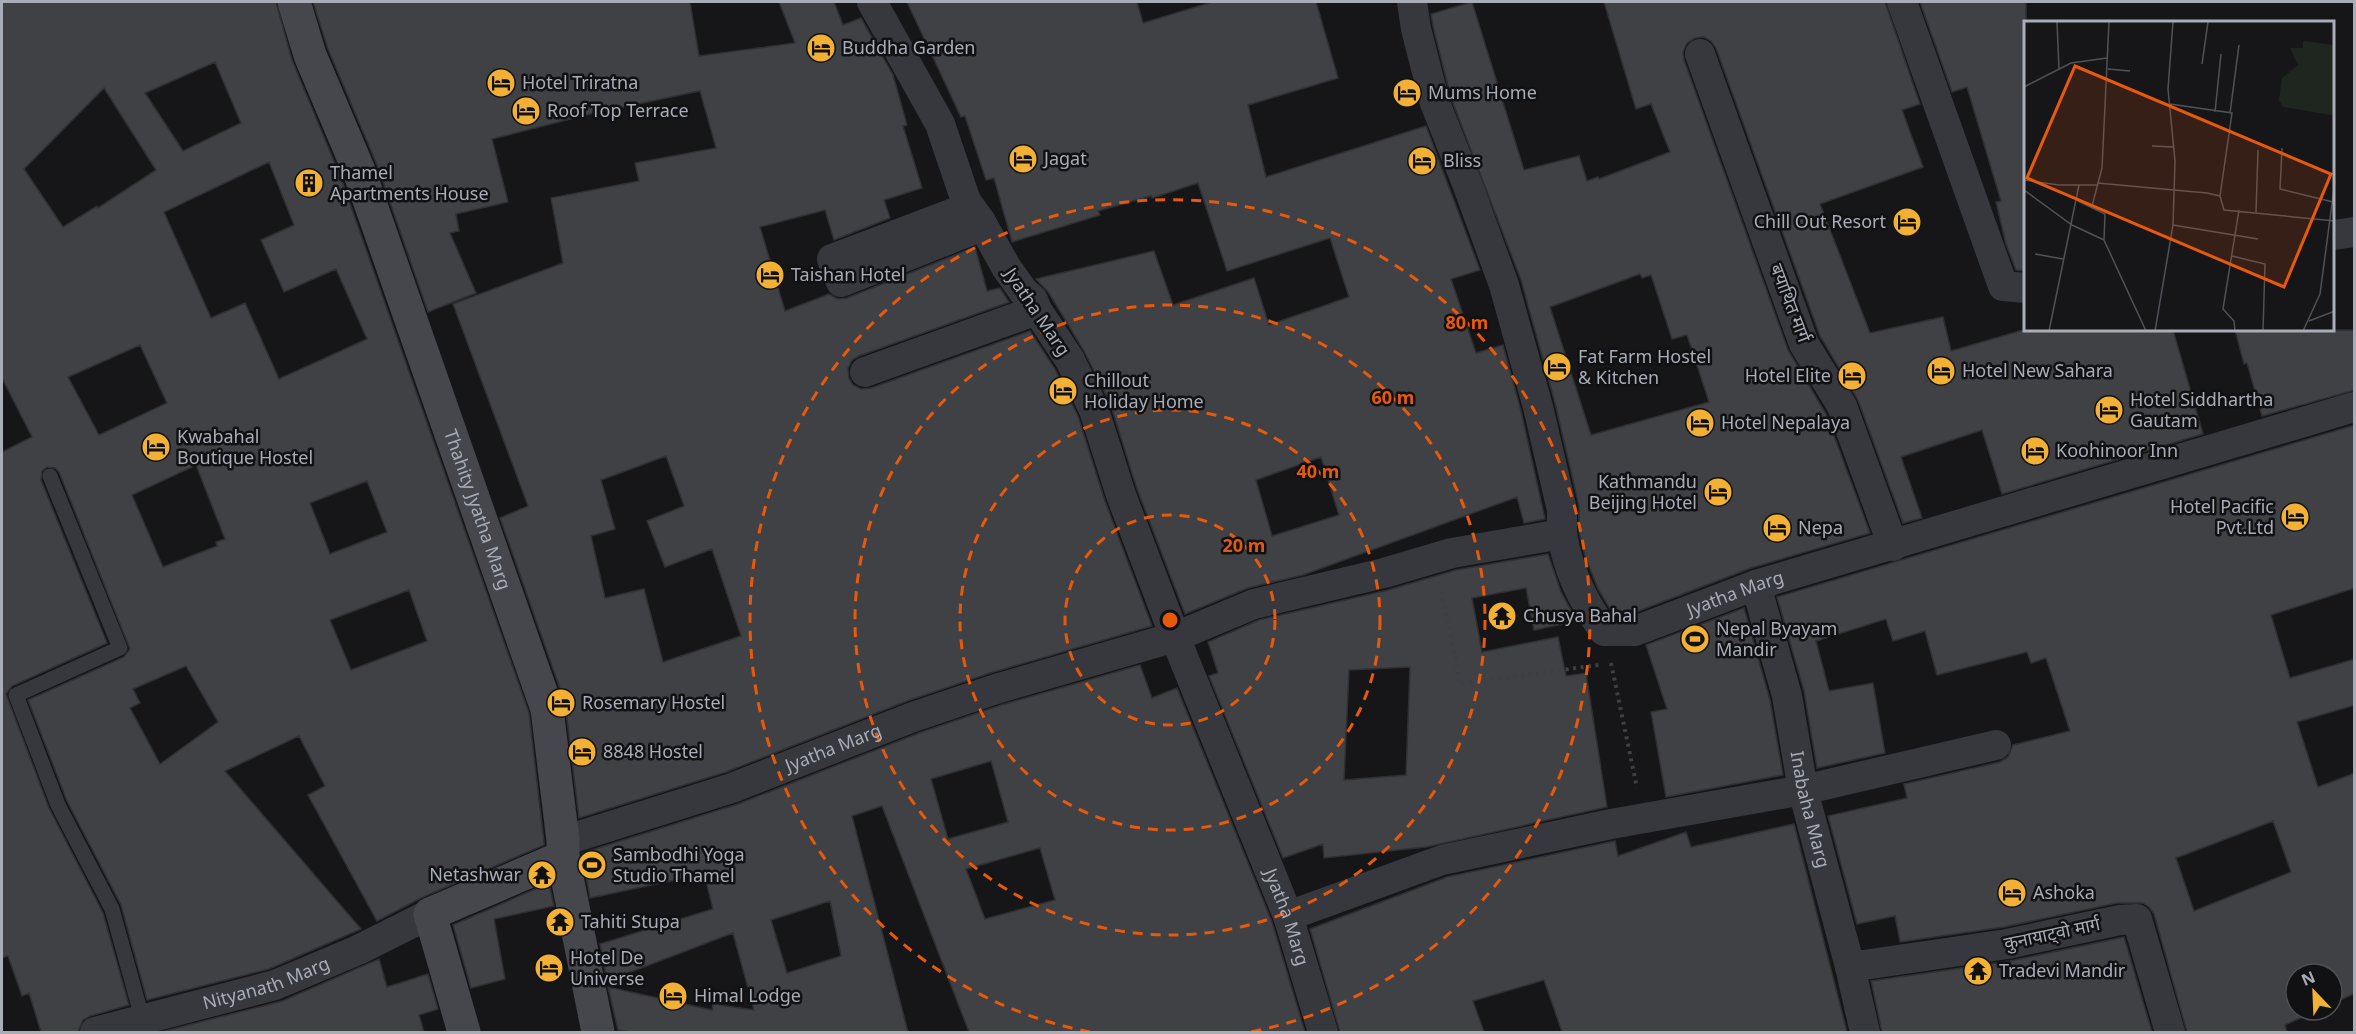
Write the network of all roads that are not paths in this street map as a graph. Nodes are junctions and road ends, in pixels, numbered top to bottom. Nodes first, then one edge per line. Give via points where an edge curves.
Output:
1 (294, 2) edge
2 (1412, 2) edge
3 (1902, 2) edge
4 (879, 5) edge
5 (1700, 54) dead end
6 (2355, 232) edge
7 (2335, 235) edge
8 (2024, 288) edge
9 (1037, 310) junction
10 (865, 372) dead end
11 (2355, 407) edge
12 (50, 476) dead end
13 (1562, 534) junction
14 (1893, 546) junction
15 (1756, 585) junction
16 (1175, 637) junction
17 (1996, 745) dead end
18 (1803, 790) junction
19 (563, 849) junction
20 (430, 914) junction
21 (1288, 916) junction
22 (1850, 967) junction
23 (143, 1021) junction
24 (95, 1032) edge
25 (464, 1032) edge
26 (598, 1032) edge
27 (1323, 1032) edge
28 (1865, 1032) edge
29 (2170, 1032) edge

1 - 19 street, Thahity Jyatha Marg via 310,55 363,182 547,709
2 - 13 street via 1435,103 1504,285 1562,510
3 - 8 street via 2003,286
4 - 9 street, Jyatha Marg via 940,124 966,201
5 - 14 street, बयाथित मार्ग via 1804,344 1842,406
6 - 7 street
9 - 10 street
9 - 16 street, Jyatha Marg via 1070,360 1094,410 1121,495
11 - 14 street, Jyatha Marg
12 - 23 lane via 120,648 16,695 58,805 112,909
13 - 15 street, Jyatha Marg via 1566,560 1604,631 1635,631
13 - 16 street, Jyatha Marg via 1434,558 1254,604
14 - 15 street, Jyatha Marg
15 - 18 street, Inabaha Marg via 1787,696
16 - 19 street, Jyatha Marg via 934,710
16 - 21 street, Jyatha Marg
17 - 18 street
18 - 21 street via 1442,860
18 - 22 street, Inabaha Marg
19 - 20 street
19 - 26 street, Thahity Jyatha Marg
20 - 23 street, Nityanath Marg via 275,985
20 - 25 street
21 - 27 street, Jyatha Marg
22 - 28 street, Inabaha Marg
22 - 29 street, कुनायाट्वो मार्ग via 2007,945 2137,919
23 - 24 street, Nityanath Marg

